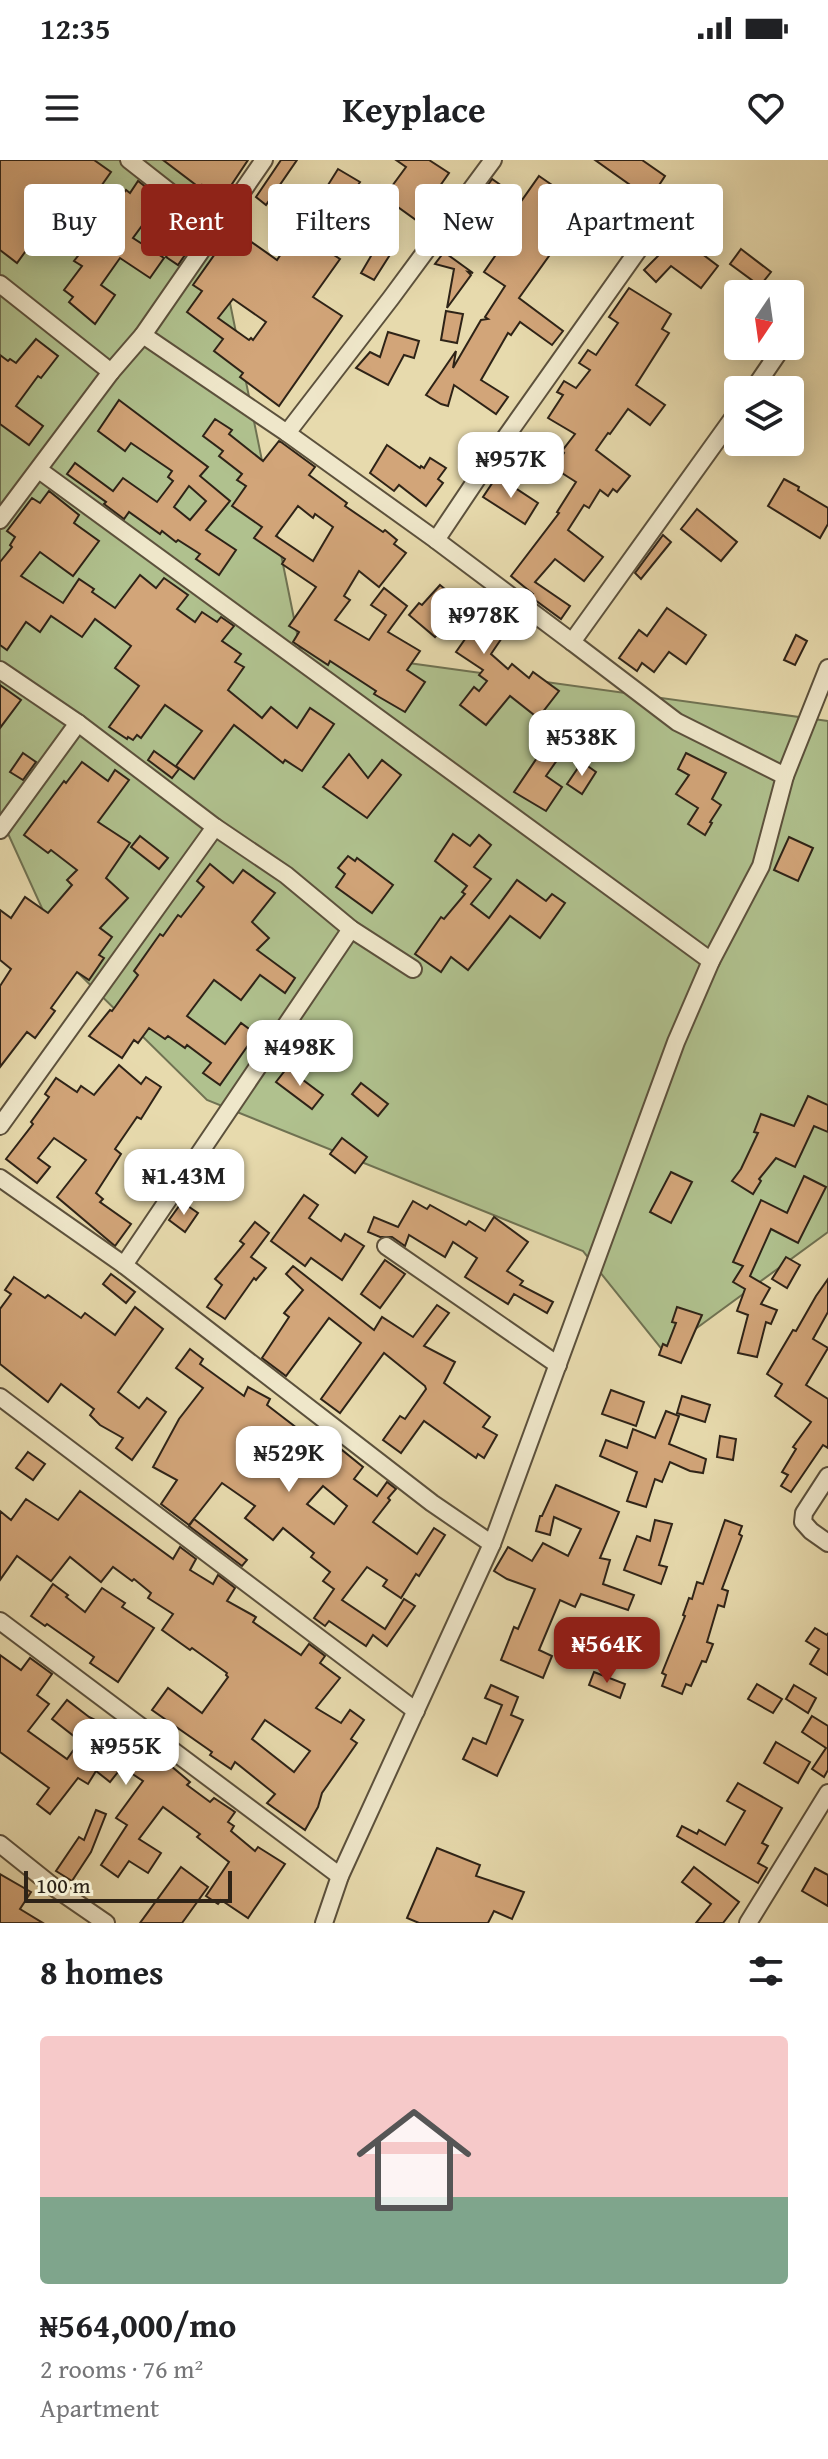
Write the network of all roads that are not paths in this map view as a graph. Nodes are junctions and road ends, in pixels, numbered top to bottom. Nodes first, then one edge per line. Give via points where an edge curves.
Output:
1 (129, 160) edge
2 (264, 160) edge
3 (493, 160) edge
4 (160, 184) edge
5 (248, 184) edge
6 (198, 256) edge
7 (634, 256) edge
8 (0, 284) edge
9 (143, 335) junction
10 (111, 372) junction
11 (724, 430) edge
12 (287, 433) junction
13 (39, 470) junction
14 (1, 517) edge
15 (436, 540) junction
16 (572, 642) junction
17 (828, 668) edge
18 (0, 670) edge
19 (822, 700) edge
20 (78, 723) junction
21 (785, 776) junction
22 (215, 827) junction
23 (0, 830) edge
24 (351, 929) junction
25 (711, 961) junction
26 (413, 969) dead end
27 (0, 1126) edge
28 (0, 1178) edge
29 (386, 1246) dead end
30 (124, 1265) junction
31 (558, 1365) junction
32 (0, 1397) edge
33 (828, 1476) edge
34 (828, 1543) edge
35 (492, 1544) junction
36 (0, 1621) edge
37 (416, 1711) junction
38 (828, 1793) edge
39 (0, 1844) edge
40 (340, 1876) junction
41 (106, 1923) edge
42 (324, 1923) edge
43 (748, 1923) edge

1 - 4 street
2 - 5 street
3 - 12 street
6 - 9 street
7 - 15 street
8 - 10 street
9 - 10 street
9 - 12 street
10 - 13 street
11 - 16 street
12 - 15 street
13 - 14 street
13 - 25 street
15 - 16 street
16 - 21 street via 677,722
17 - 19 street
18 - 20 street
19 - 21 street
20 - 22 street
20 - 23 street
21 - 25 street via 761,866
22 - 24 street via 286,875
22 - 27 street
24 - 26 street
24 - 30 street
25 - 31 street via 676,1042
28 - 30 street
29 - 31 street
30 - 35 street
31 - 35 street
32 - 37 street
33 - 34 street via 803,1522
35 - 37 street
36 - 40 street
37 - 40 street
38 - 43 street
39 - 41 street
40 - 42 street

